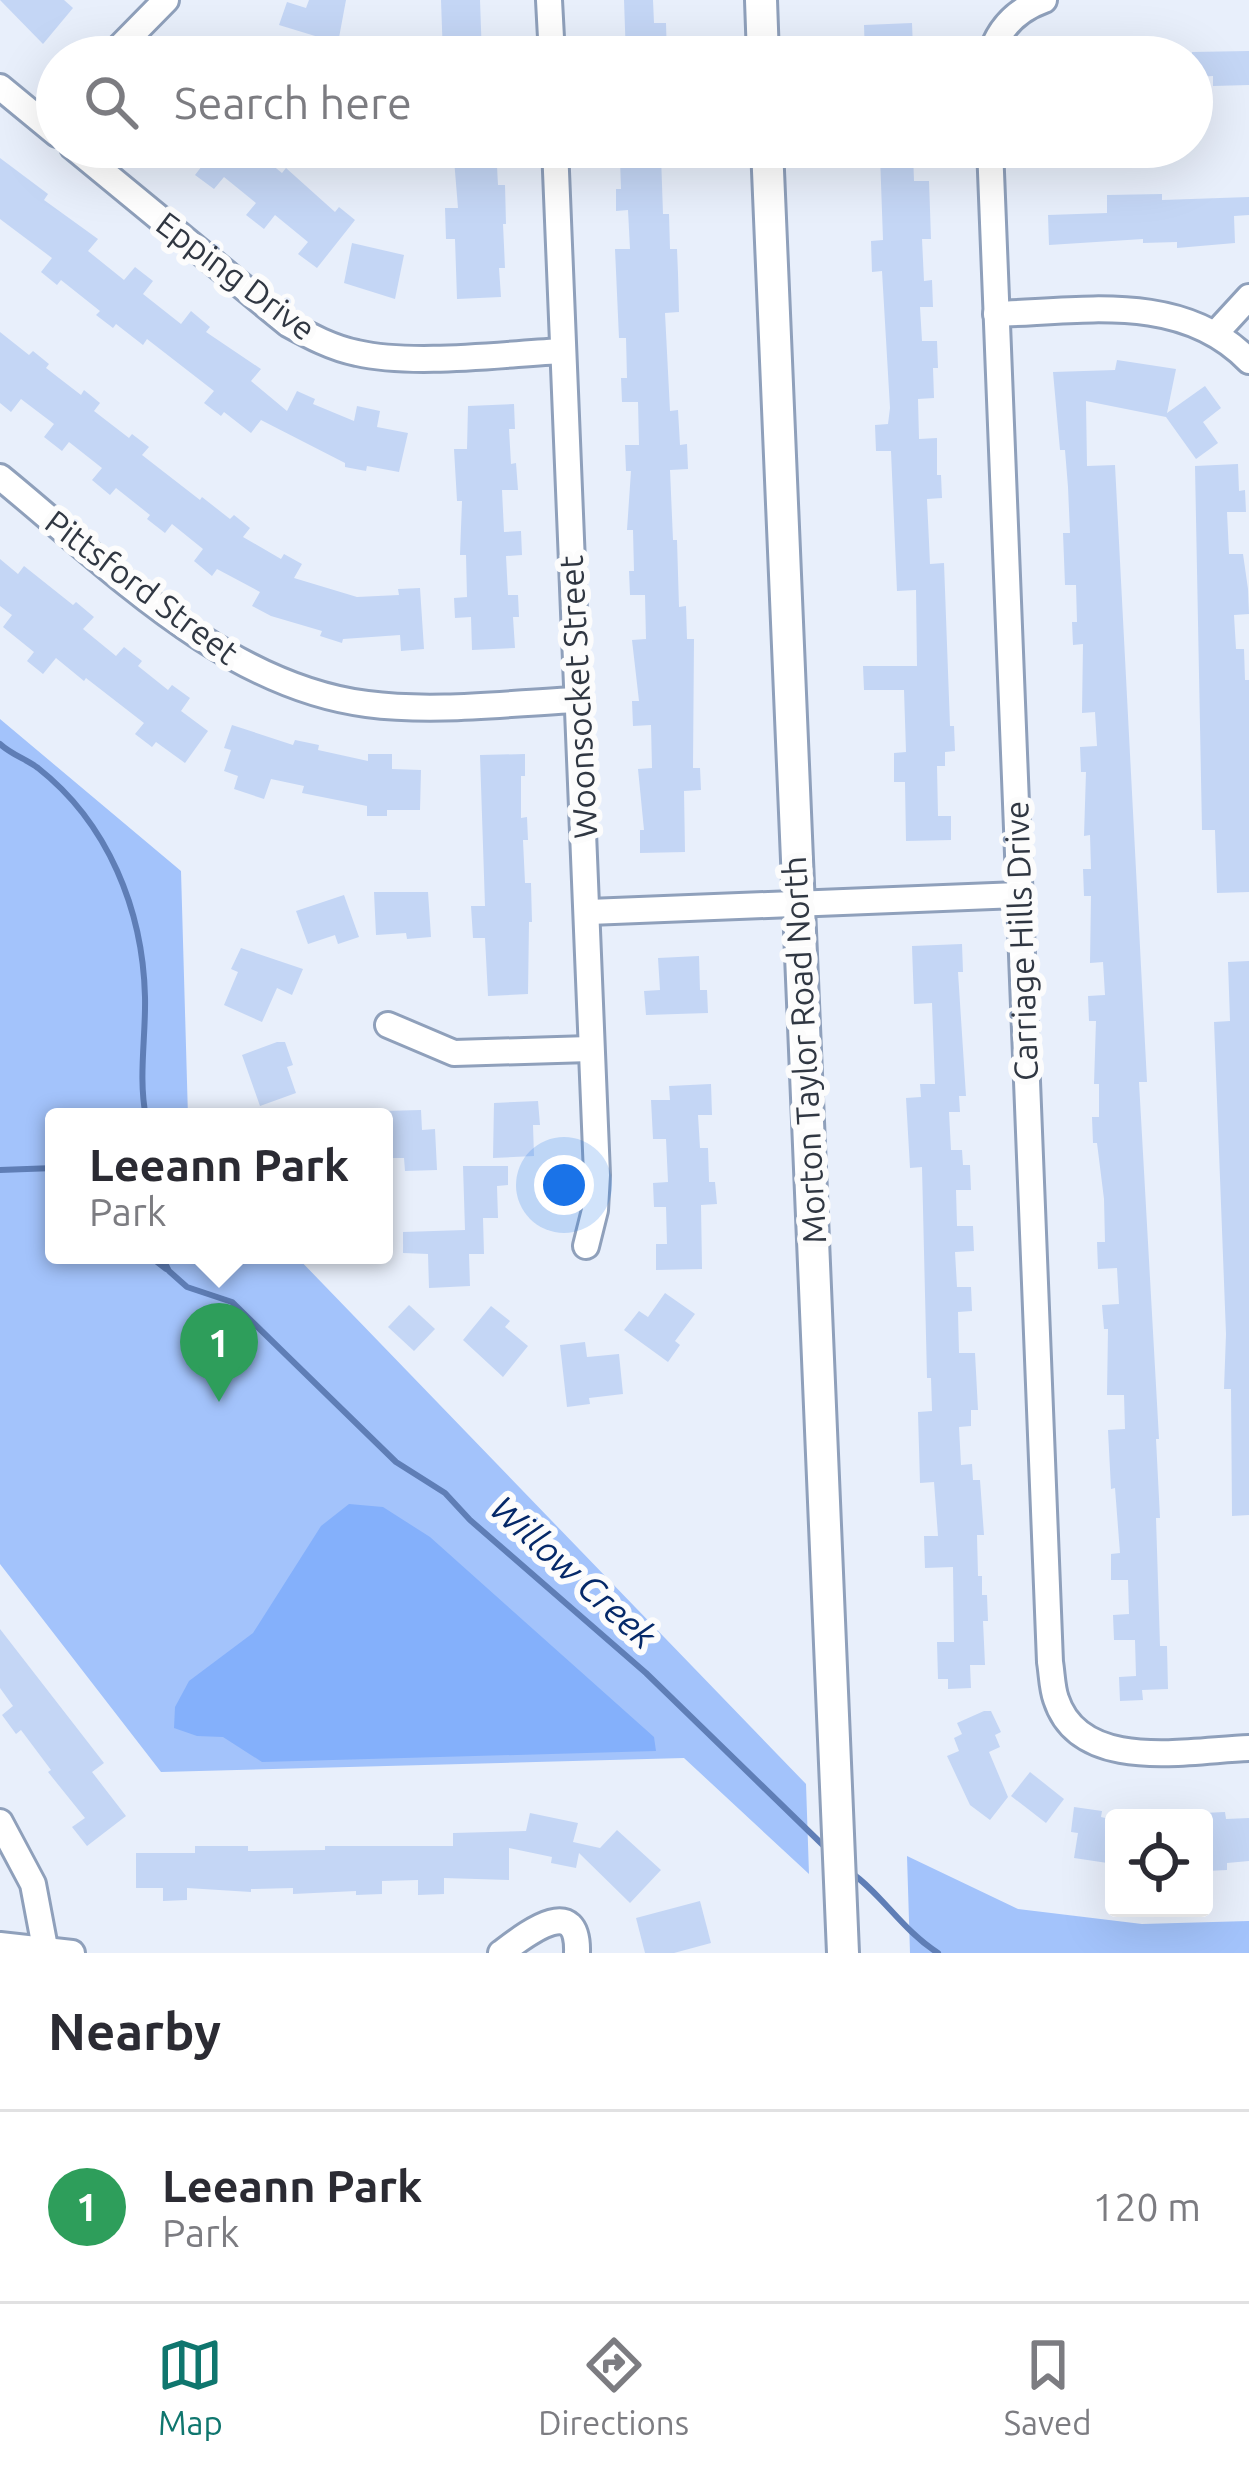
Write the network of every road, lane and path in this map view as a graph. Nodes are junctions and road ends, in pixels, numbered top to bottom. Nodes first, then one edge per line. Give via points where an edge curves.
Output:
1 (166, 0) edge
2 (549, 0) edge
3 (761, 0) edge
4 (1043, 0) edge
5 (131, 36) edge
6 (551, 36) edge
7 (762, 36) edge
8 (1001, 36) edge
9 (0, 87) edge
10 (36, 112) edge
11 (99, 168) edge
12 (556, 168) edge
13 (767, 168) edge
14 (991, 168) edge
15 (1249, 297) edge
16 (996, 314) junction
17 (1214, 334) junction
18 (563, 351) junction
19 (1249, 361) edge
20 (0, 476) edge
21 (577, 700) junction
22 (1019, 895) junction
23 (797, 903) junction
24 (589, 912) junction
25 (388, 1025) dead end
26 (590, 1049) junction
27 (586, 1246) dead end
28 (1249, 1748) edge
29 (0, 1822) edge
30 (0, 1945) edge
31 (55, 1952) edge
32 (501, 1953) edge
33 (578, 1953) edge
34 (843, 1953) edge

1 - 5 street
2 - 6 street
3 - 7 street
4 - 8 street
9 - 10 street
11 - 18 street, Epping Drive via 288,324 320,341 393,358
12 - 18 street, Woonsocket Street
13 - 23 street, Morton Taylor Road North
14 - 16 street, Carriage Hills Drive
15 - 17 street
16 - 17 street via 1154,311
16 - 22 street, Carriage Hills Drive
17 - 19 street
18 - 21 street, Woonsocket Street
20 - 21 street, Pittsford Street via 195,634 291,686 404,707
21 - 24 street, Woonsocket Street
22 - 23 street
22 - 28 street, Carriage Hills Drive via 1056,1699 1074,1728 1121,1752
23 - 24 street
23 - 34 street, Morton Taylor Road North
24 - 26 street, Woonsocket Street
25 - 26 street via 454,1053
26 - 27 street, Woonsocket Street via 598,1175
29 - 31 street via 33,1884
30 - 31 street
32 - 33 street via 556,1921 578,1937

